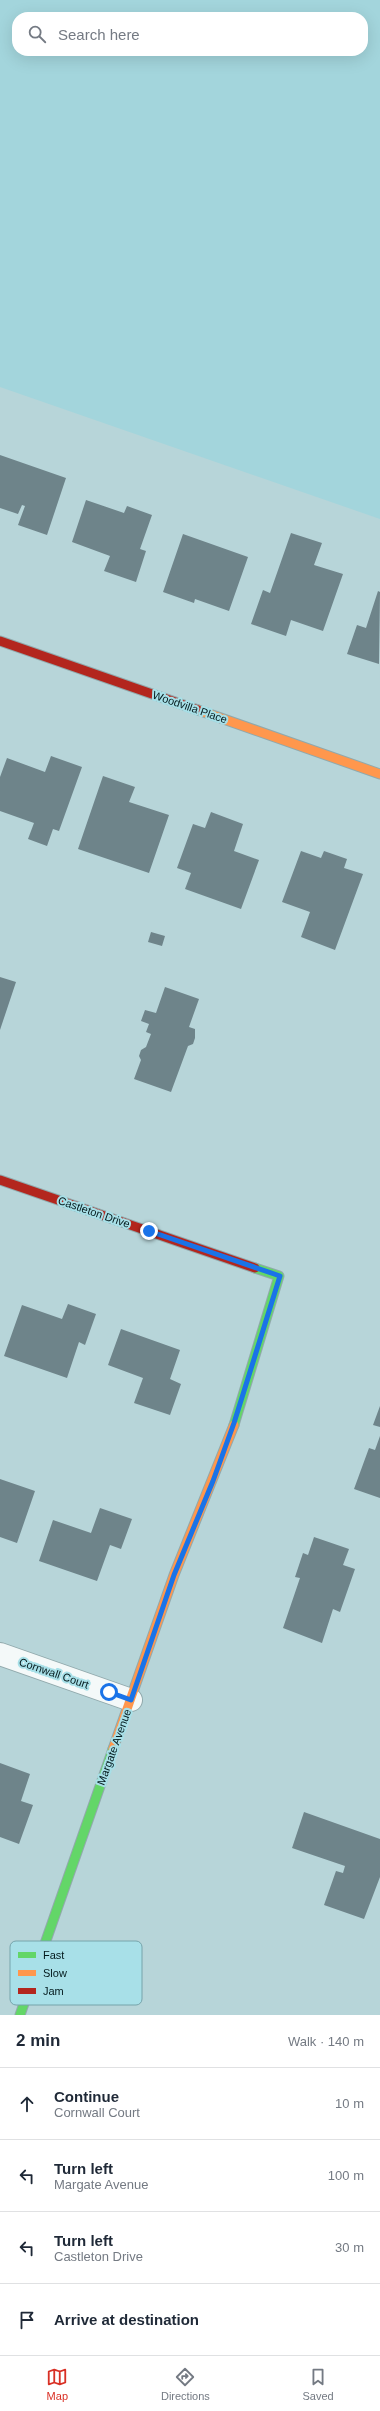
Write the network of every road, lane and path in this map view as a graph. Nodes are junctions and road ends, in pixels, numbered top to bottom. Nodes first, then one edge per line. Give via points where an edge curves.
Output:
1 (0, 641) edge
2 (380, 774) edge
3 (0, 1180) edge
4 (280, 1276) joint
5 (0, 1654) edge
6 (131, 1700) junction
7 (46, 1941) edge
8 (24, 2005) edge
9 (20, 2015) edge

1 - 2 street, Woodvilla Place
3 - 4 street, Castleton Drive
4 - 6 street, Margate Avenue via 234,1423 176,1569
5 - 6 street, Cornwall Court
6 - 7 street, Margate Avenue
8 - 9 street, Margate Avenue

